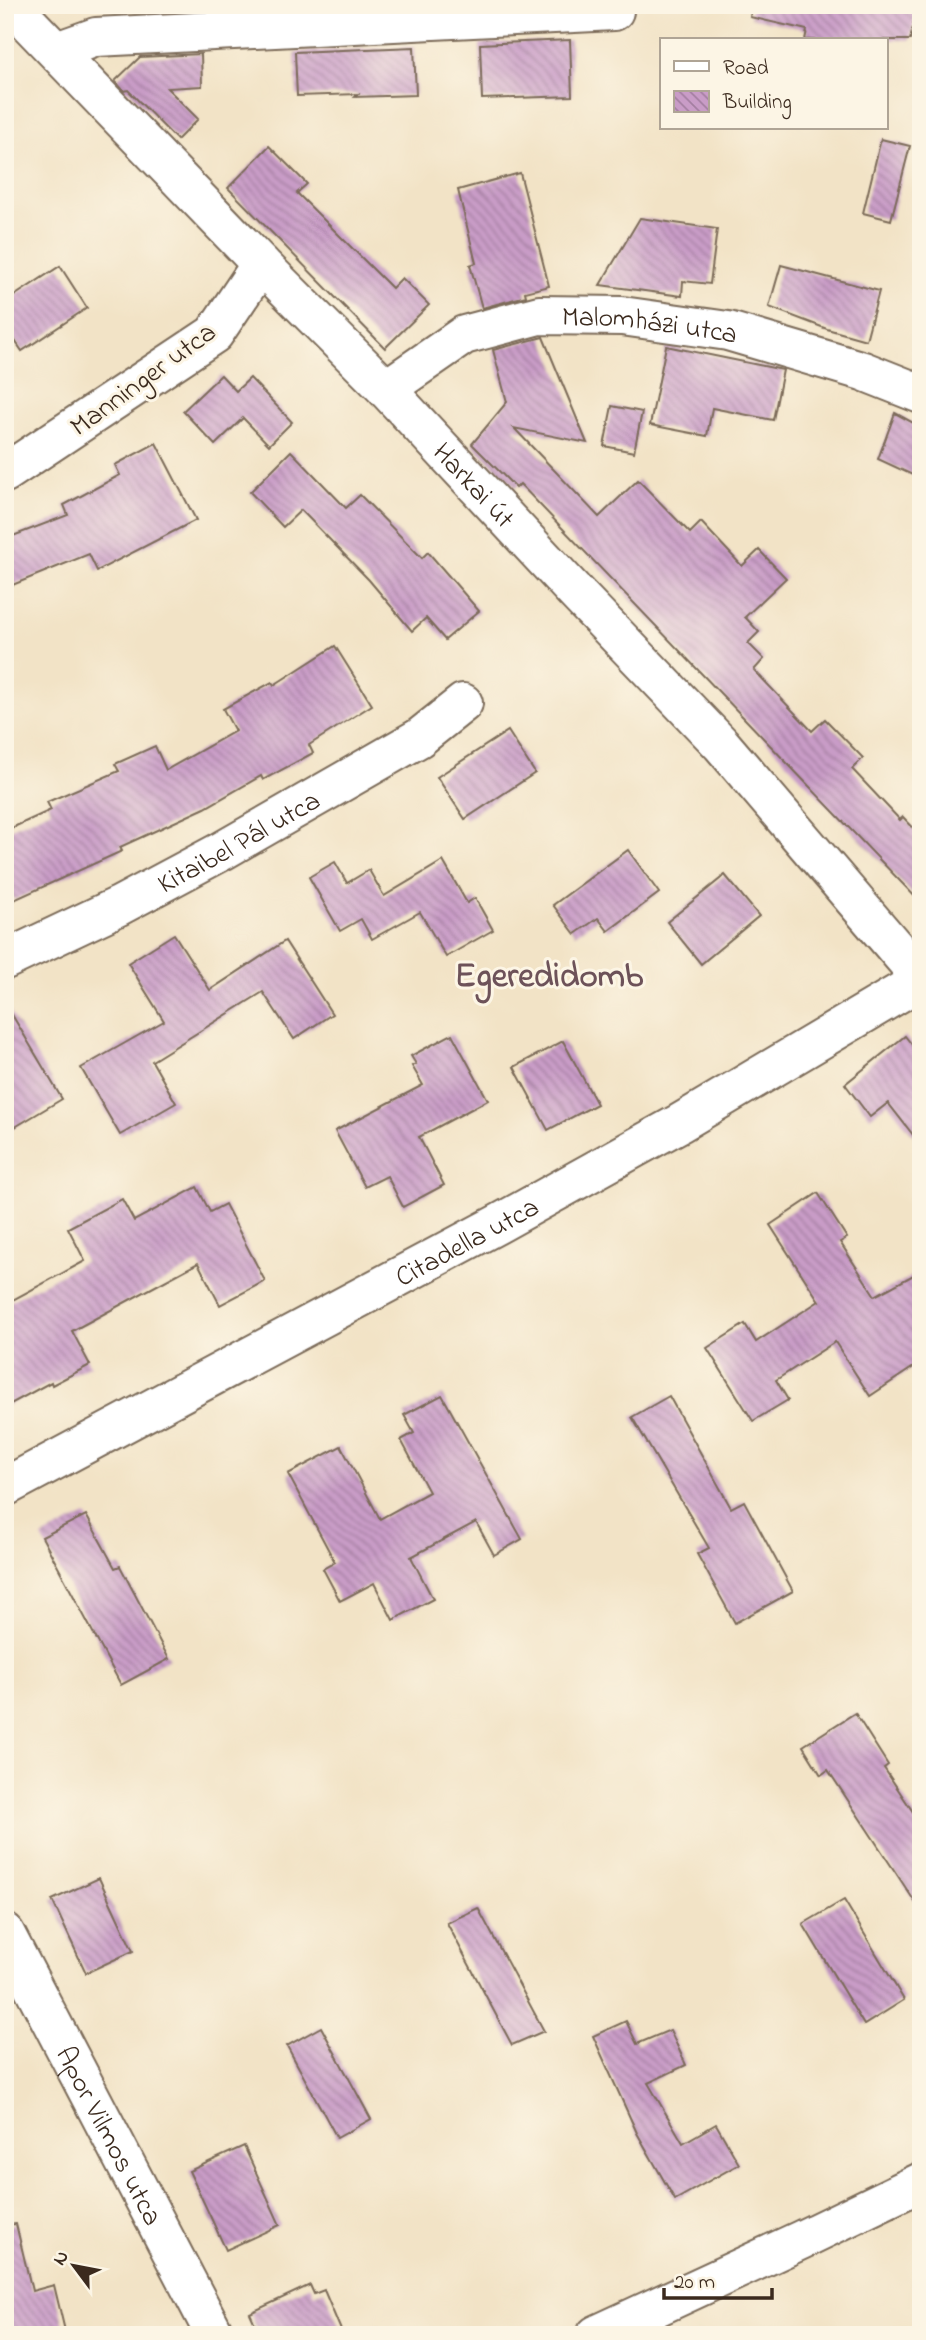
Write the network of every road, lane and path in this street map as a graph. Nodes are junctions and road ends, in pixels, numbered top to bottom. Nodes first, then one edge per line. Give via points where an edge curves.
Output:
1 (11, 5) edge
2 (614, 11) dead end
3 (57, 51) junction
4 (261, 264) junction
5 (386, 389) junction
6 (921, 394) edge
7 (5, 473) edge
8 (463, 703) dead end
9 (5, 960) edge
10 (921, 979) edge
11 (5, 1487) edge
12 (5, 1933) edge
13 (921, 2182) edge
14 (215, 2335) edge
15 (596, 2335) edge

1 - 3 street, Harkai út
2 - 3 street via 96,37
3 - 4 street, Harkai út
4 - 5 street, Harkai út
4 - 7 street, Manninger utca via 214,334
5 - 6 street, Malomházi utca via 464,335 539,314 621,316 728,331 863,371
5 - 10 street, Harkai út via 721,744
8 - 9 street, Kitaibel Pál utca via 419,737 222,851
10 - 11 street, Citadella utca via 680,1123 498,1224
12 - 14 street, Apor Vilmos utca
13 - 15 street

